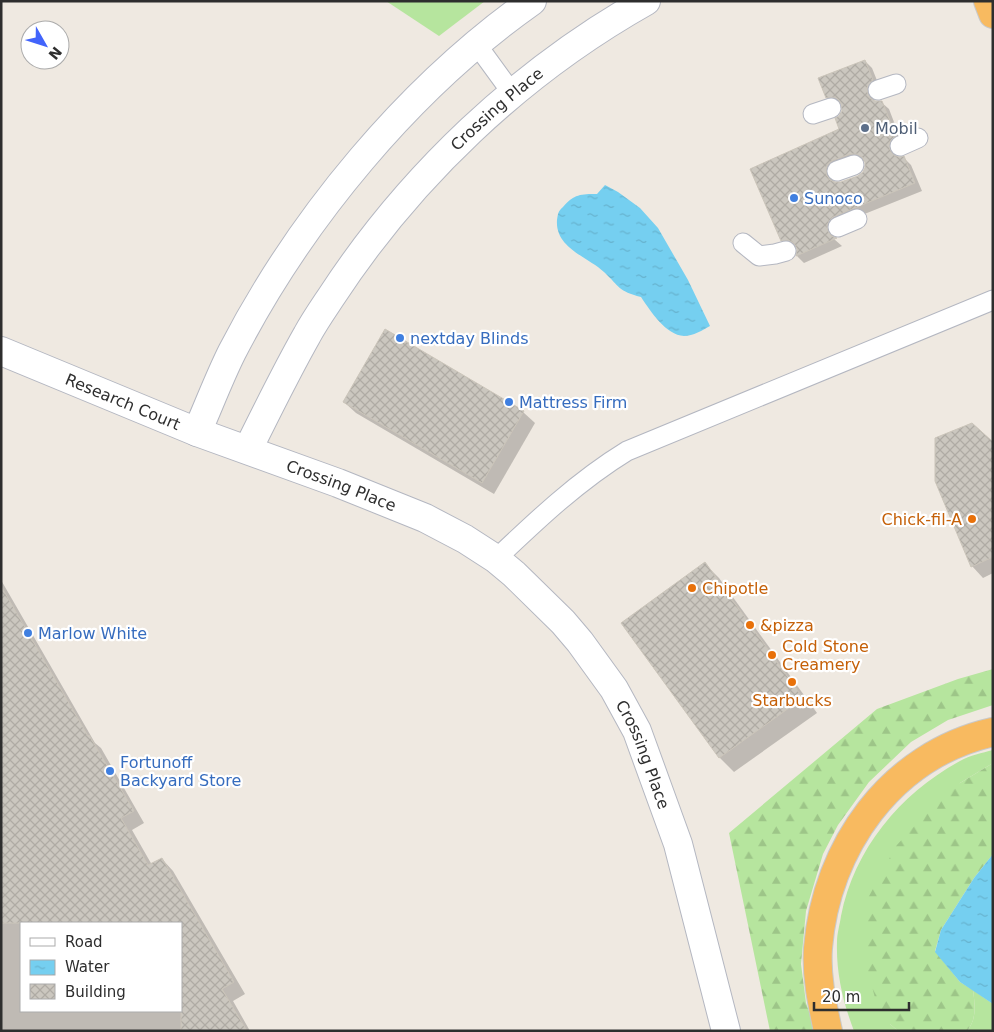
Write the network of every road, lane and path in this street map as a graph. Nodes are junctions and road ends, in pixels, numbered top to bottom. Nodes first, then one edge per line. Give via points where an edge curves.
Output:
1 (532, 1) edge
2 (646, 1) edge
3 (988, 1) edge
4 (993, 14) edge
5 (477, 45) junction
6 (896, 84) dead end
7 (878, 90) dead end
8 (512, 93) junction
9 (918, 138) dead end
10 (900, 146) dead end
11 (857, 218) dead end
12 (838, 227) dead end
13 (743, 243) dead end
14 (786, 251) dead end
15 (993, 300) edge
16 (1, 351) edge
17 (197, 432) junction
18 (248, 449) junction
19 (496, 559) junction
20 (993, 732) edge
21 (726, 1031) edge
22 (828, 1031) edge

1 - 5 street
2 - 8 street, Crossing Place via 591,34
3 - 4 highway
5 - 8 lane
5 - 17 street via 403,112 308,227 233,352
6 - 7 lane
8 - 18 street, Crossing Place via 442,159 365,248 307,334
9 - 10 lane
11 - 12 lane
13 - 14 lane via 759,256
15 - 19 lane via 627,451 568,492
16 - 17 street, Research Court
17 - 18 street, Research Court
18 - 19 street, Crossing Place via 425,518
19 - 21 street, Crossing Place via 580,642 629,713 678,844
20 - 22 highway via 943,750 907,772 876,802 851,836 830,883 822,916 818,950 820,992

